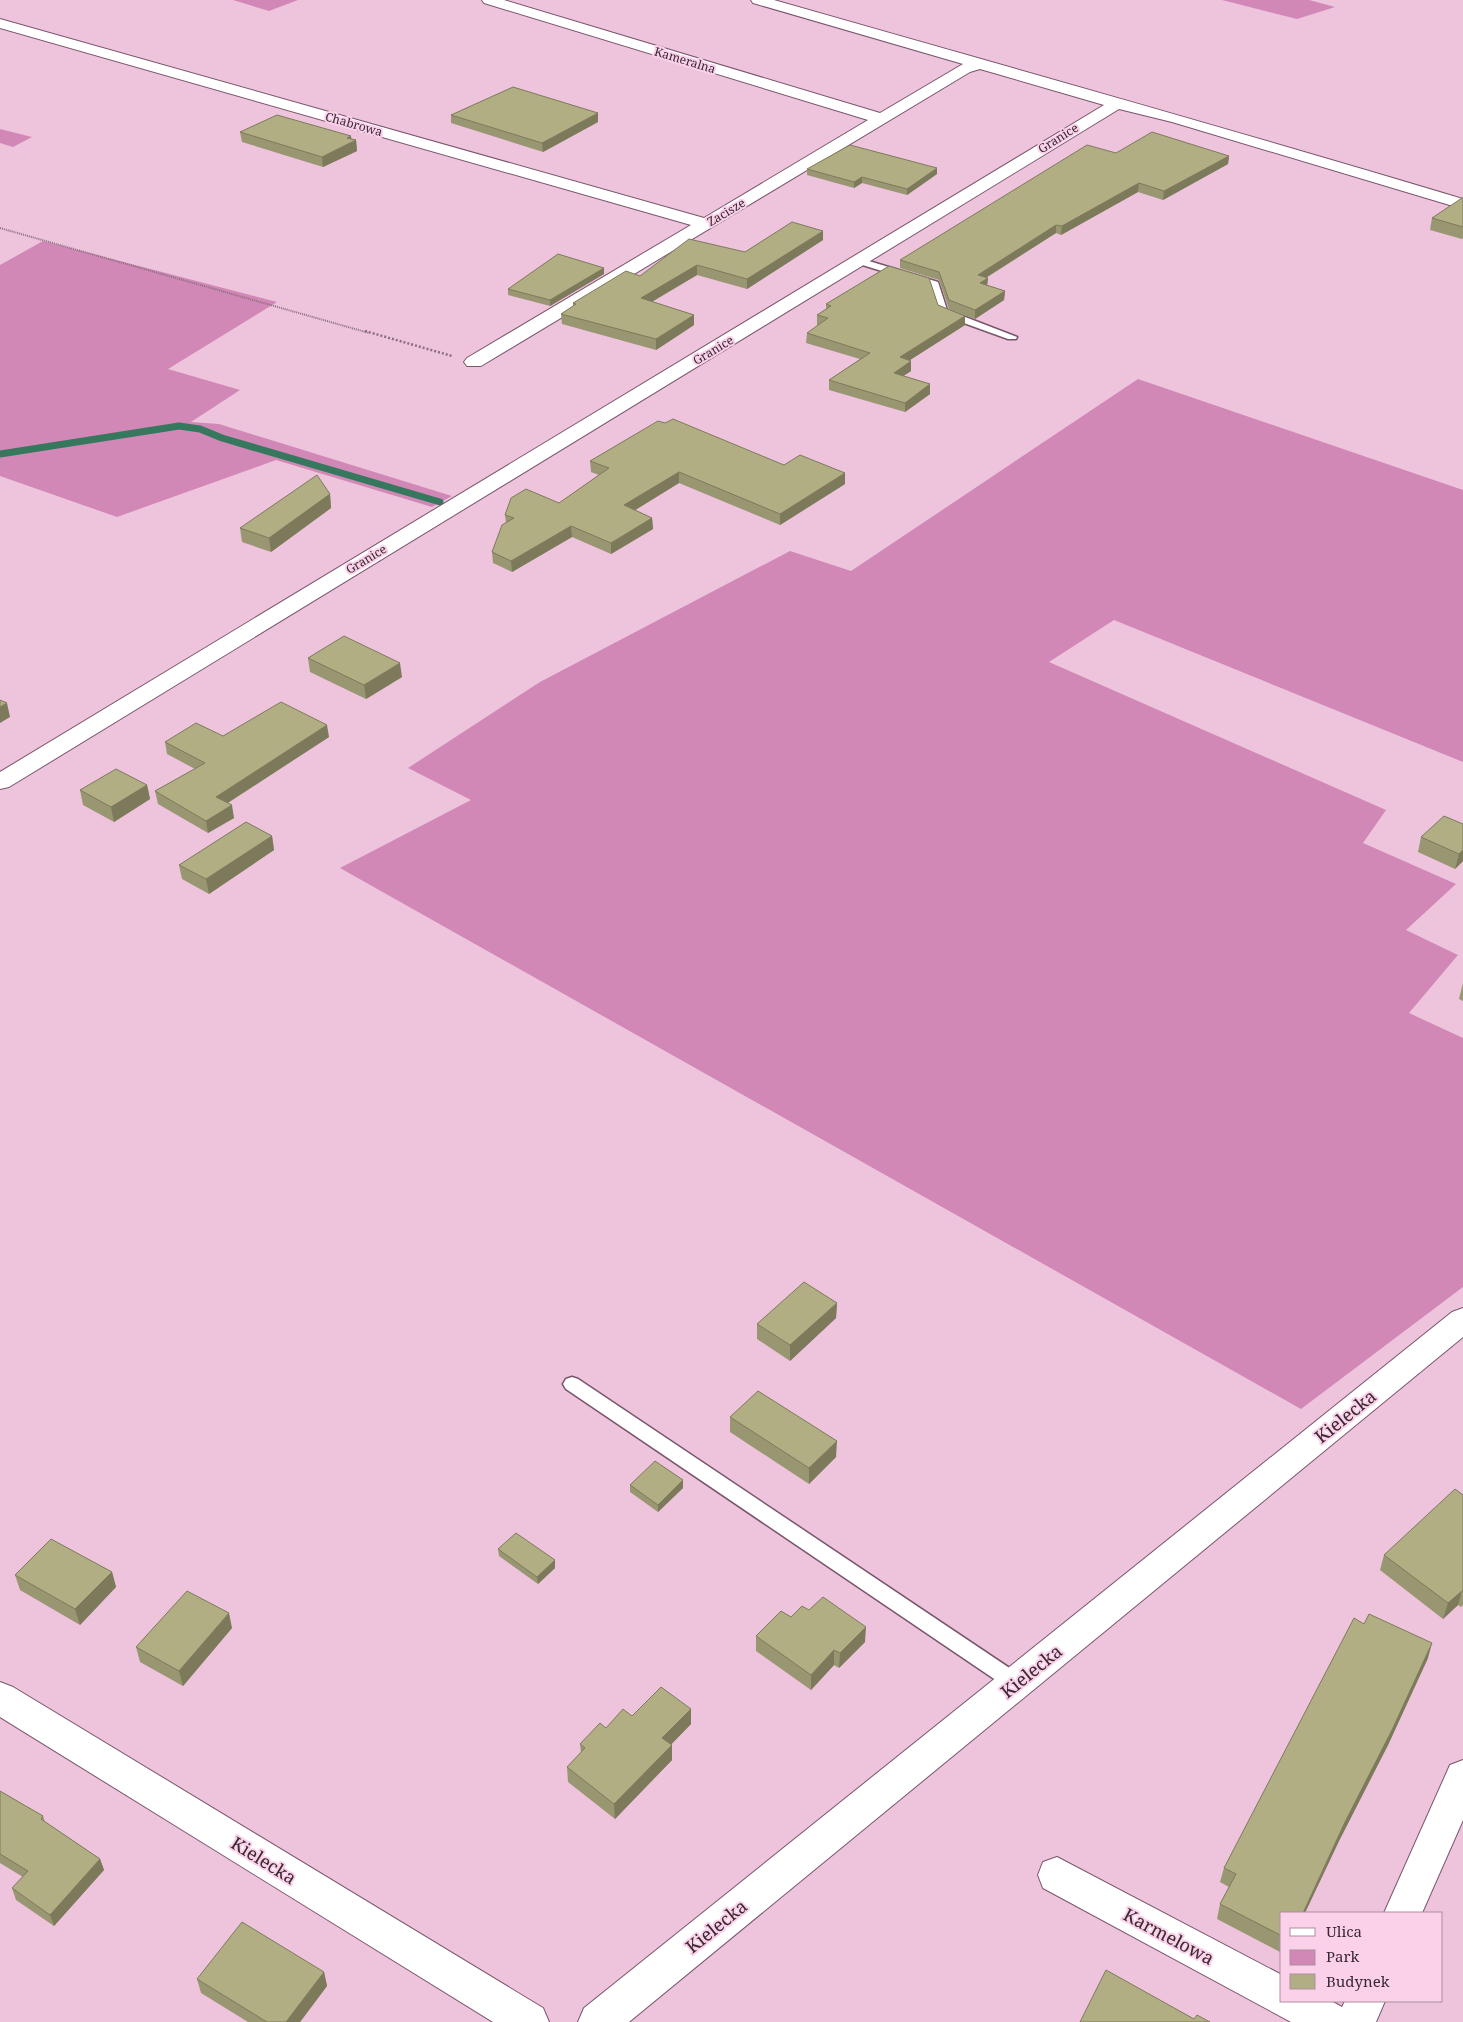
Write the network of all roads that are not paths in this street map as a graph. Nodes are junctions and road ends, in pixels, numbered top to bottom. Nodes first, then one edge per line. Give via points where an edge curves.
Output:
1 (489, 0) edge
2 (758, 0) edge
3 (0, 24) edge
4 (979, 64) junction
5 (1117, 104) junction
6 (882, 119) junction
7 (1463, 204) edge
8 (707, 224) junction
9 (859, 261) junction
10 (1012, 337) dead end
11 (474, 362) road end
12 (0, 782) edge
13 (1463, 1320) edge
14 (572, 1384) dead end
15 (1016, 1683) junction
16 (0, 1698) edge
17 (1463, 1777) edge
18 (1057, 1875) dead end
19 (1404, 1912) edge
20 (1280, 1995) edge
21 (1293, 2002) edge
22 (1365, 2002) edge
23 (529, 2022) edge
24 (598, 2022) edge
25 (1331, 2022) edge
26 (1356, 2022) edge

1 - 6 street, Kameralna
2 - 4 street
3 - 8 street, Chabrowa
4 - 5 street
4 - 6 street, Zacisze
5 - 7 street via 1178,119
5 - 9 street, Granice
6 - 8 street, Zacisze
8 - 11 street, Zacisze
9 - 10 lane via 934,284 943,312
9 - 12 street, Granice
13 - 15 street, Kielecka
14 - 15 lane
15 - 24 street, Kielecka
16 - 23 street, Kielecka
17 - 19 street
18 - 20 street, Karmelowa
21 - 25 street
22 - 26 street

